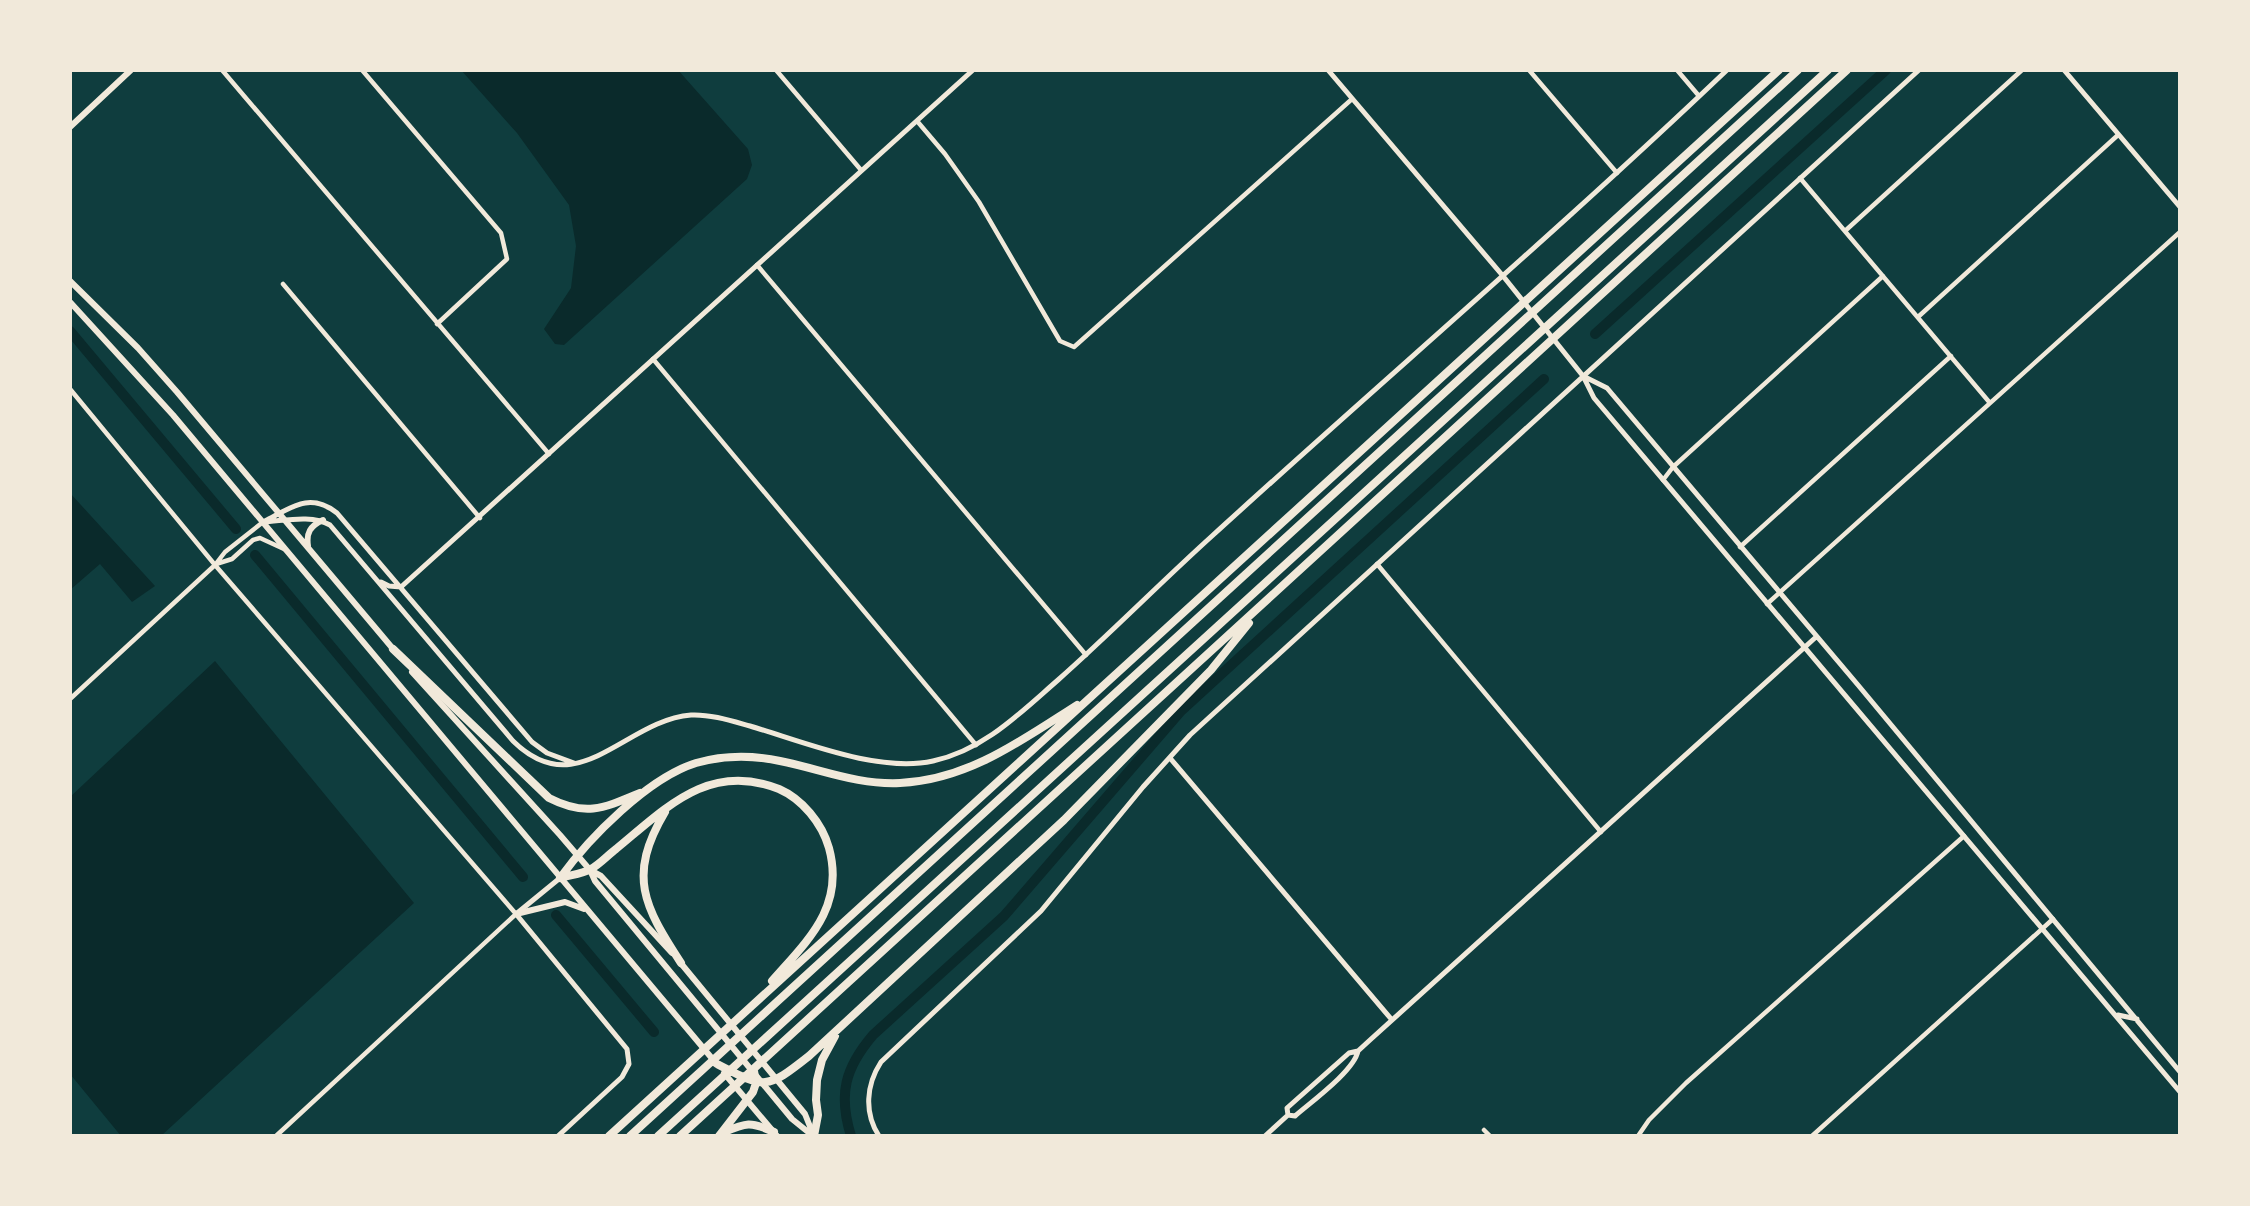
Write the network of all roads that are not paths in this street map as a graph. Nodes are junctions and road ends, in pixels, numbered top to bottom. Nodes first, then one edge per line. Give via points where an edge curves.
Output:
1 (131, 70) edge
2 (222, 70) edge
3 (362, 70) edge
4 (776, 70) edge
5 (973, 70) edge
6 (1328, 70) edge
7 (1530, 70) edge
8 (1677, 70) edge
9 (1727, 70) edge
10 (1779, 70) edge
11 (1798, 70) edge
12 (1828, 70) edge
13 (1847, 70) edge
14 (1919, 70) edge
15 (2022, 70) edge
16 (2064, 70) edge
17 (1699, 96) junction
18 (1352, 99) junction
19 (917, 121) junction
20 (70, 127) edge
21 (2118, 135) junction
22 (861, 170) junction
23 (1617, 173) junction
24 (1800, 178) junction
25 (2180, 207) edge
26 (1845, 231) junction
27 (2180, 232) edge
28 (756, 264) junction
29 (1883, 275) junction
30 (1503, 276) junction
31 (70, 281) edge
32 (283, 284) dead end
33 (70, 302) edge
34 (1918, 317) junction
35 (437, 324) junction
36 (1951, 356) junction
37 (653, 359) junction
38 (1583, 376) junction
39 (70, 389) edge
40 (1990, 403) junction
41 (549, 454) junction
42 (1673, 467) junction
43 (1663, 480) junction
44 (279, 514) junction
45 (480, 518) junction
46 (285, 520) junction
47 (323, 520) junction
48 (263, 522) junction
49 (1740, 547) junction
50 (309, 548) junction
51 (289, 553) junction
52 (1376, 564) junction
53 (215, 565) junction
54 (378, 581) junction
55 (401, 587) junction
56 (1780, 594) junction
57 (1269, 599) junction
58 (1767, 604) junction
59 (1816, 637) junction
60 (1805, 648) junction
61 (393, 649) junction
62 (1086, 655) junction
63 (1095, 694) junction
64 (70, 699) edge
65 (977, 746) junction
66 (1170, 758) junction
67 (573, 763) junction
68 (649, 789) junction
69 (668, 806) junction
70 (1601, 832) junction
71 (1965, 836) junction
72 (577, 855) junction
73 (590, 870) junction
74 (560, 878) junction
75 (587, 911) junction
76 (516, 914) junction
77 (2053, 919) junction
78 (2042, 928) junction
79 (681, 963) junction
80 (747, 1010) junction
81 (2112, 1011) junction
82 (2137, 1018) junction
83 (1392, 1020) junction
84 (839, 1030) junction
85 (1358, 1051) junction
86 (717, 1064) junction
87 (754, 1071) joint
88 (2180, 1072) edge
89 (778, 1080) junction
90 (760, 1083) junction
91 (2180, 1092) edge
92 (748, 1101) junction
93 (1288, 1115) junction
94 (1485, 1130) dead end
95 (720, 1135) edge
96 (775, 1135) edge
97 (276, 1136) edge
98 (558, 1136) edge
99 (609, 1136) edge
100 (631, 1136) edge
101 (658, 1136) edge
102 (680, 1136) edge
103 (814, 1136) edge
104 (879, 1136) edge
105 (1265, 1136) edge
106 (1490, 1136) edge
107 (1638, 1136) edge
108 (1812, 1136) edge

1 - 20 main road
2 - 35 street
3 - 35 street via 501,233 506,248 507,259
4 - 22 street
5 - 19 street
6 - 18 street
7 - 23 street
8 - 17 street
9 - 17 street
10 - 63 highway
11 - 100 highway
12 - 101 highway
13 - 57 highway
14 - 24 street
15 - 26 street
16 - 21 street
17 - 23 street
18 - 19 street via 1074,348 1060,341 979,202
18 - 30 street
19 - 22 street
21 - 25 street
21 - 34 street
22 - 28 street
23 - 30 street
24 - 26 street
24 - 38 street
26 - 29 street
27 - 40 street
28 - 37 street
28 - 62 street
29 - 34 street
29 - 42 street
30 - 38 street
30 - 62 street via 1210,537
31 - 44 main road via 138,348
32 - 45 street
33 - 48 main road
34 - 36 street
35 - 41 street
36 - 40 street
36 - 49 street
37 - 41 street
37 - 65 street
38 - 42 street via 1607,388
38 - 43 street via 1594,398
38 - 52 street
39 - 53 street
40 - 56 street
41 - 45 street
42 - 43 street
42 - 49 street
43 - 58 street
44 - 46 main road
44 - 48 street
44 - 55 street via 303,502 329,506
45 - 55 street
46 - 47 street
46 - 48 street
46 - 50 main road
47 - 50 main road via 309,531
47 - 54 street
48 - 51 main road
48 - 53 street
49 - 56 street
50 - 61 main road
51 - 53 street via 260,538 232,559
51 - 74 main road
52 - 66 street via 1207,718
52 - 70 street
53 - 64 street
53 - 76 street
54 - 55 street
54 - 67 street via 525,753 556,766
55 - 67 street via 532,742
56 - 58 street
56 - 59 street
57 - 84 highway via 1211,670 1065,820
57 - 102 highway
58 - 60 street
59 - 60 street
59 - 77 street
60 - 70 street
60 - 71 street
61 - 68 highway via 549,798 578,810 592,810
61 - 72 main road
62 - 65 street
63 - 68 highway via 1004,751 936,778 866,782 784,761 737,756 697,762
63 - 80 highway
65 - 67 street via 934,761 873,761 733,721 695,715 676,717 594,758
66 - 83 street
66 - 104 street via 1032,920 885,1058 870,1090 869,1111
68 - 72 highway
69 - 73 highway
69 - 79 highway via 655,828 643,873 651,915
69 - 80 highway via 698,788 723,781 765,783 802,804 827,841 833,863 830,904 821,923
70 - 83 street
71 - 78 street
71 - 107 street via 1686,1083
72 - 73 main road
72 - 74 highway
73 - 74 highway
73 - 79 main road via 601,876
73 - 87 main road
74 - 75 main road
74 - 76 street
75 - 76 main road via 565,902
75 - 86 main road
76 - 97 street
76 - 98 street via 627,1049 629,1064 622,1077
77 - 78 street
77 - 82 street
78 - 81 street
78 - 108 street
79 - 89 main road
80 - 99 highway
81 - 82 street
81 - 91 street
82 - 88 street
83 - 85 street
84 - 89 highway
84 - 103 highway via 817,1080
85 - 93 street via 1349,1053 1287,1108
85 - 93 street via 1356,1061 1295,1116
86 - 90 highway
86 - 92 main road
87 - 90 highway
89 - 90 highway
89 - 103 main road via 805,1114
90 - 92 highway
90 - 103 main road
92 - 95 highway
92 - 96 main road
93 - 105 street
94 - 106 street
95 - 96 highway via 747,1124

